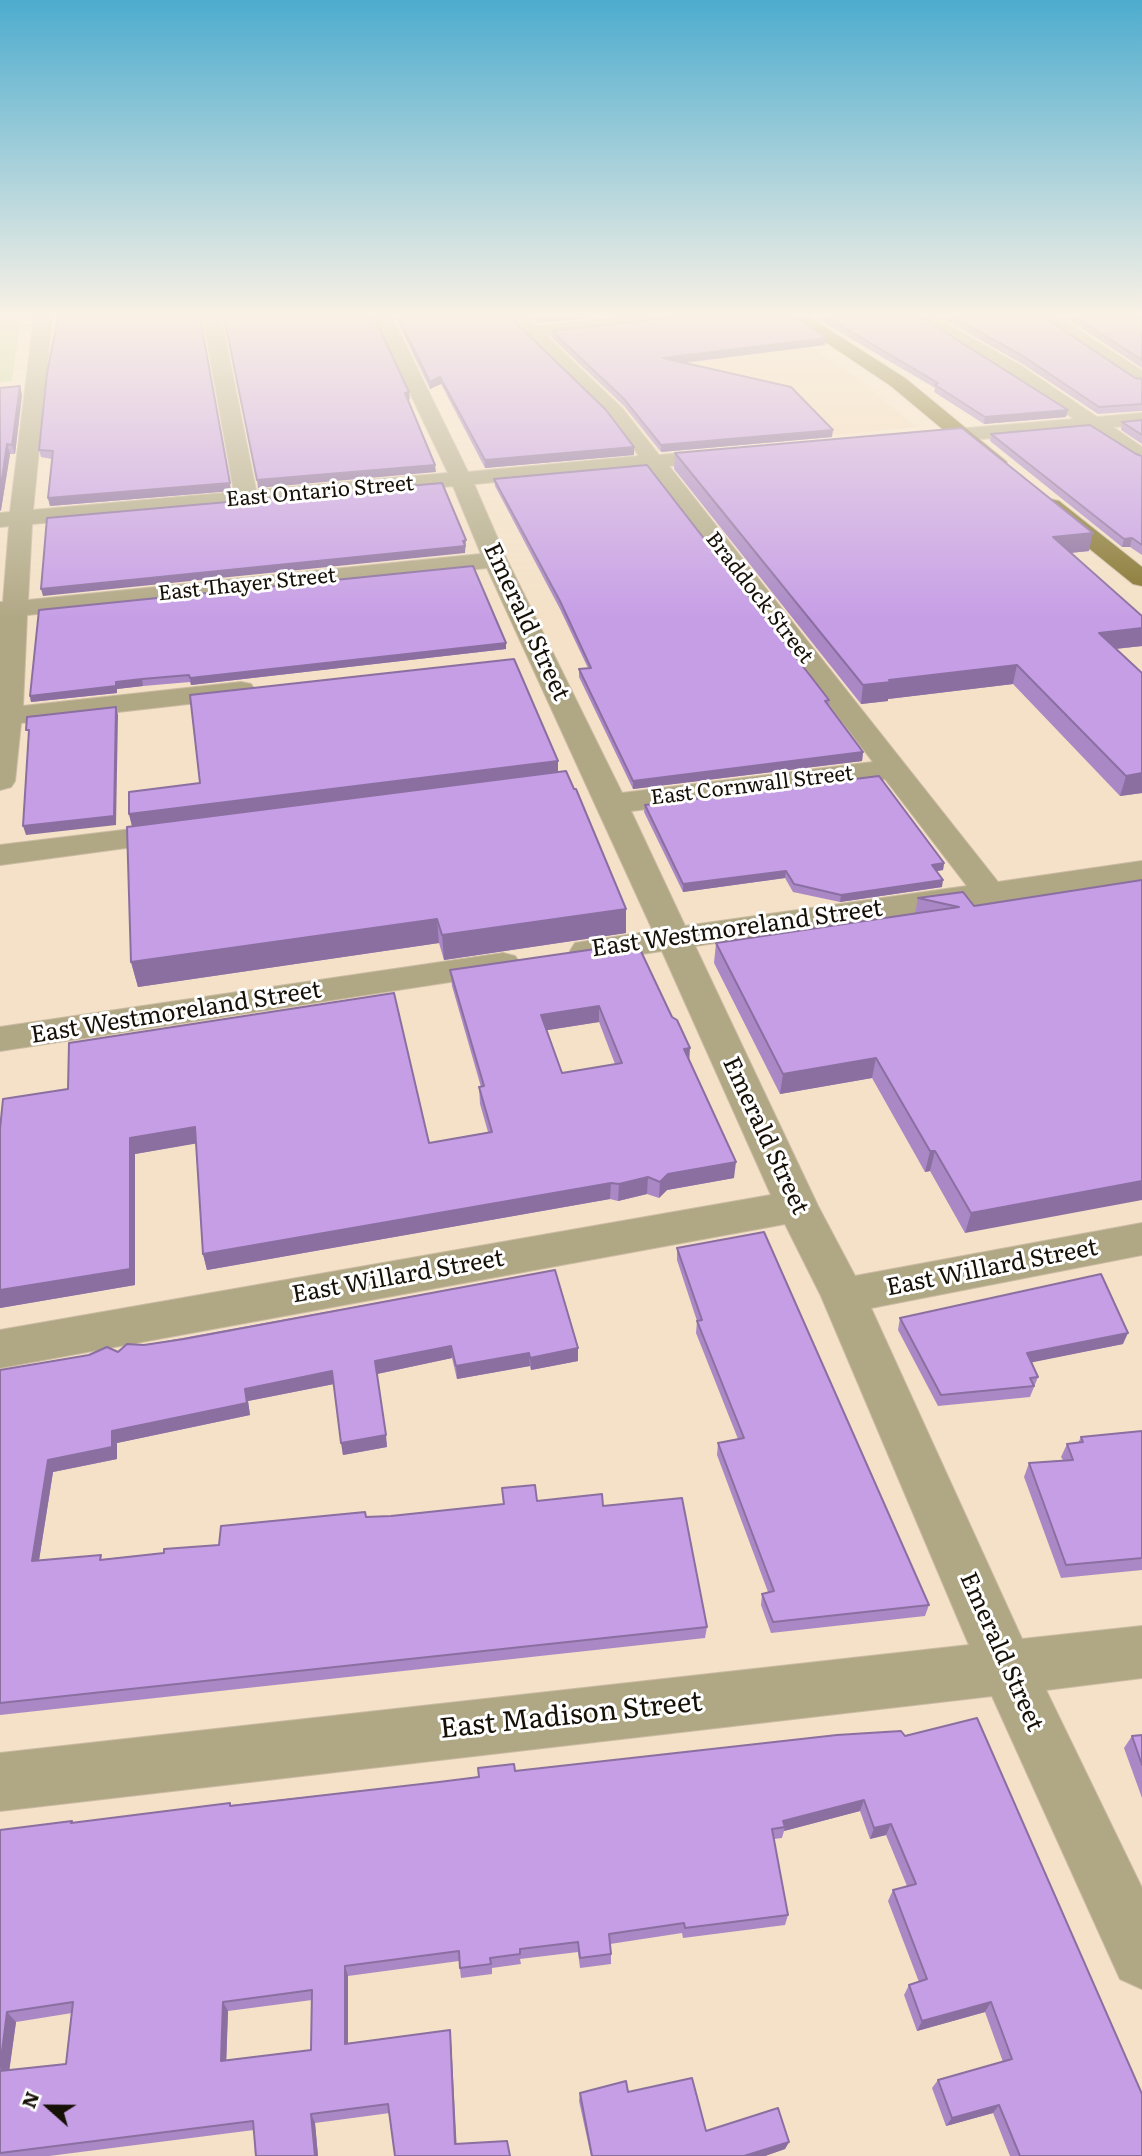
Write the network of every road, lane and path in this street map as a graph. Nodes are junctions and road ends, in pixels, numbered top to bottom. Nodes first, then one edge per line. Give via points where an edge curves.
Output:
1 (21, 418) edge
2 (231, 418) edge
3 (431, 418) edge
4 (619, 418) edge
5 (942, 418) edge
6 (1085, 418) edge
7 (1142, 419) edge
8 (1093, 423) junction
9 (962, 434) junction
10 (898, 440) edge
11 (748, 453) edge
12 (1142, 456) edge
13 (653, 462) junction
14 (1013, 475) edge
15 (461, 479) junction
16 (1033, 492) edge
17 (246, 498) junction
18 (10, 519) edge
19 (495, 560) junction
20 (1142, 579) edge
21 (7, 609) edge
22 (268, 687) edge
23 (4, 716) edge
24 (892, 769) junction
25 (0, 781) edge
26 (594, 788) junction
27 (204, 829) edge
28 (0, 855) edge
29 (1142, 871) edge
30 (989, 892) junction
31 (675, 938) junction
32 (0, 1039) edge
33 (797, 1206) junction
34 (1142, 1239) edge
35 (843, 1296) junction
36 (0, 1349) edge
37 (1142, 1652) edge
38 (1006, 1667) junction
39 (0, 1782) edge
40 (1142, 1957) edge

1 - 18 street
2 - 17 street
3 - 15 street, Emerald Street
4 - 13 street, Braddock Street
5 - 9 main road
6 - 8 street
7 - 8 street
8 - 9 street
8 - 12 street
9 - 10 street
9 - 14 main road
11 - 13 street, East Ontario Street
13 - 15 street, East Ontario Street
13 - 24 street, Braddock Street
15 - 17 street, East Ontario Street
15 - 19 street, Emerald Street
16 - 20 main road
17 - 18 street, East Ontario Street
18 - 21 street
19 - 21 street, East Thayer Street
19 - 26 street, Emerald Street via 528,658
21 - 23 street
22 - 23 street
23 - 25 street
24 - 26 street, East Cornwall Street
24 - 30 street, Braddock Street
26 - 31 street, Emerald Street
27 - 28 street
29 - 30 street, East Westmoreland Street
30 - 31 street, East Westmoreland Street
31 - 32 street, East Westmoreland Street
31 - 33 street, Emerald Street
33 - 35 street, Emerald Street
33 - 36 street, East Willard Street
34 - 35 street, East Willard Street
35 - 38 street, Emerald Street
37 - 38 street, East Madison Street
38 - 39 street, East Madison Street
38 - 40 street, Emerald Street

